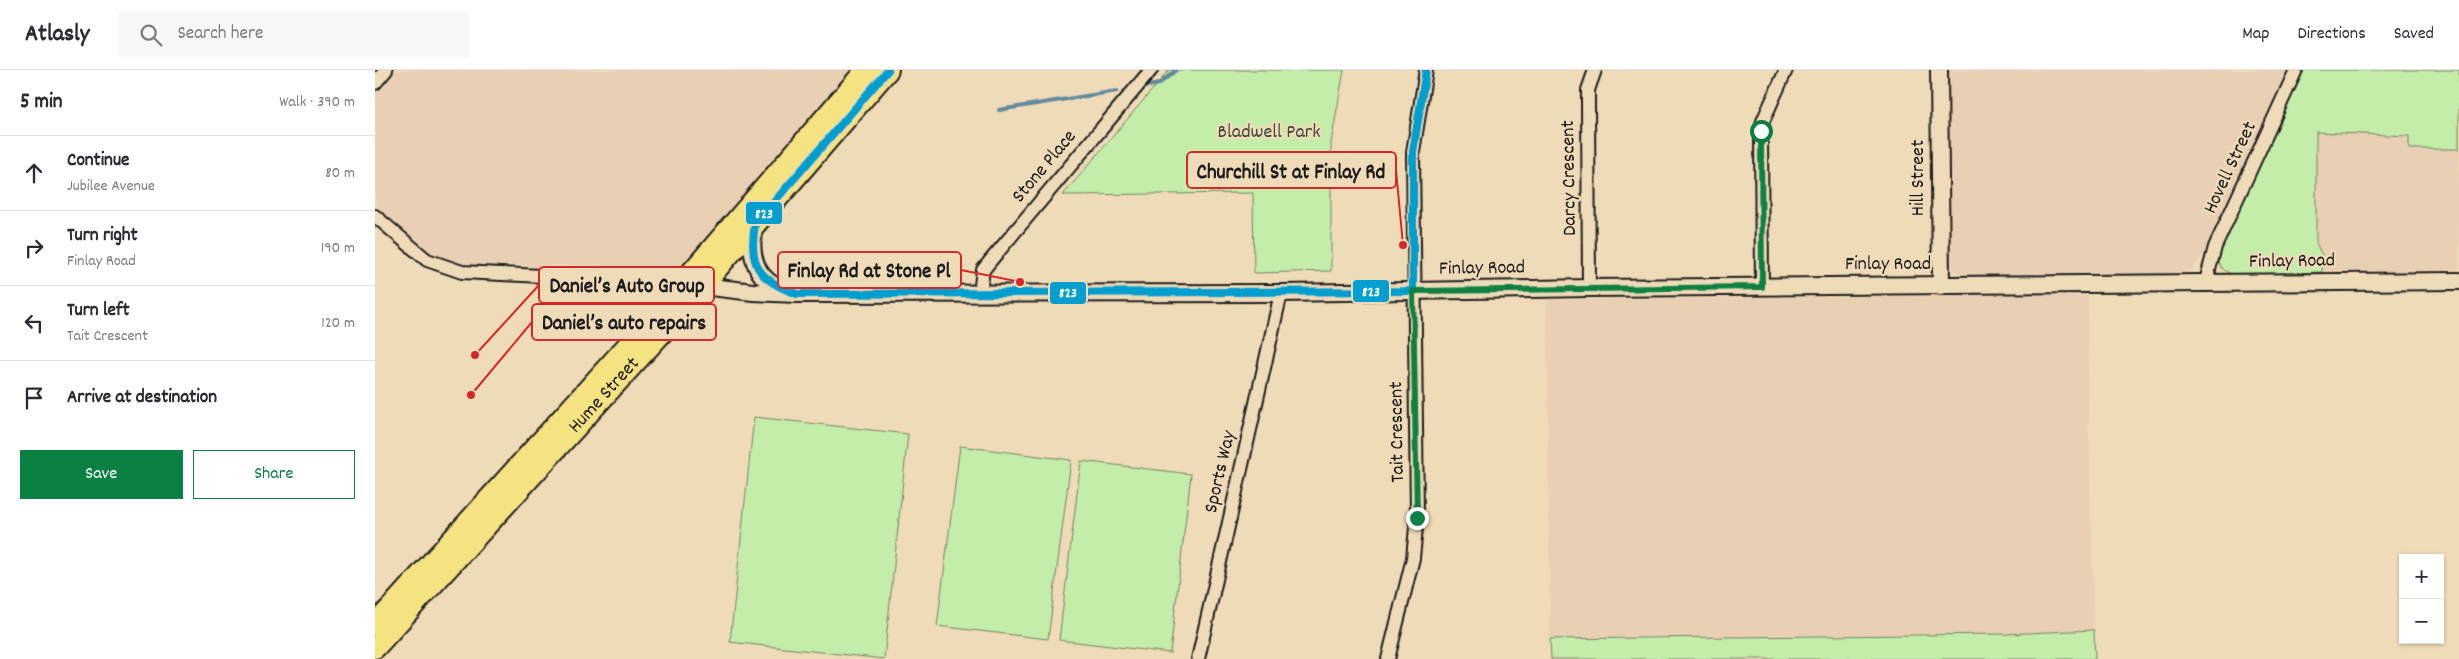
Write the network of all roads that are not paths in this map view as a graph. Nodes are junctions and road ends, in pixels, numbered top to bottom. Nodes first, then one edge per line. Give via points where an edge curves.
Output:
1 (386, 70) edge
2 (866, 70) edge
3 (888, 70) edge
4 (1151, 70) edge
5 (1426, 70) edge
6 (1595, 70) edge
7 (1786, 70) edge
8 (1939, 70) edge
9 (2296, 70) edge
10 (375, 83) edge
11 (375, 216) edge
12 (755, 224) junction
13 (2459, 281) edge
14 (681, 283) junction
15 (2205, 285) junction
16 (703, 286) junction
17 (1941, 286) junction
18 (1762, 287) junction
19 (1589, 288) junction
20 (1413, 291) junction
21 (980, 293) junction
22 (1281, 293) junction
23 (797, 294) junction
24 (375, 625) edge
25 (375, 648) edge
26 (1198, 659) edge
27 (1388, 659) edge

1 - 10 street
2 - 14 main road, Hume Street
3 - 12 main road, Hume Street
4 - 21 street, Stone Place via 983,270
5 - 20 street, Tait Crescent via 1413,152
6 - 19 street, Darcy Crescent via 1588,90
7 - 18 street via 1761,131
8 - 17 street, Hill Street
9 - 15 street, Hovell Street via 2215,247
11 - 14 street, Finlay Road via 427,260 462,272
12 - 16 main road, Hume Street
12 - 23 street via 751,240 755,266 769,283
13 - 15 street, Finlay Road
14 - 16 street, Finlay Road
14 - 24 main road, Hume Street
15 - 17 street, Finlay Road
16 - 23 street, Finlay Road
16 - 25 main road, Hume Street
17 - 18 street, Finlay Road
18 - 19 street, Finlay Road
19 - 20 street, Finlay Road
20 - 22 street, Finlay Road
20 - 27 street, Tait Crescent via 1417,518 1413,558
21 - 22 street, Finlay Road
21 - 23 street, Finlay Road
22 - 26 street, Sports Way

